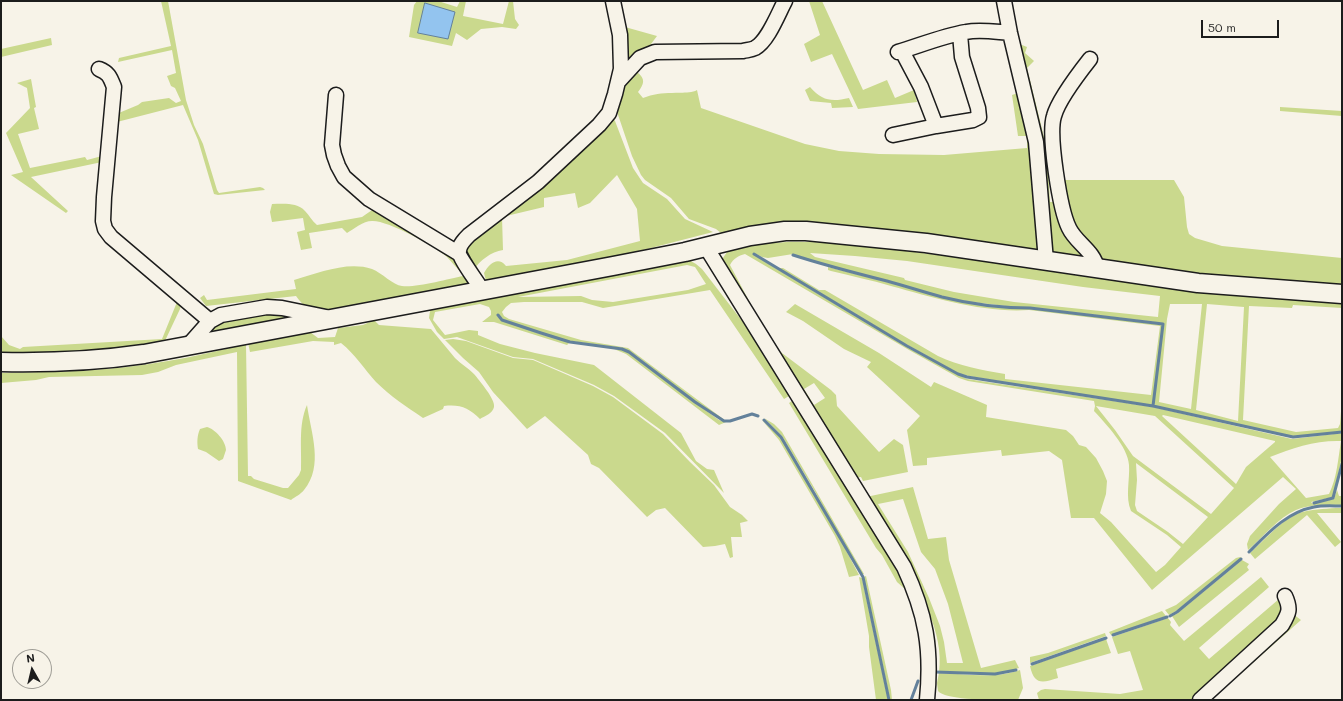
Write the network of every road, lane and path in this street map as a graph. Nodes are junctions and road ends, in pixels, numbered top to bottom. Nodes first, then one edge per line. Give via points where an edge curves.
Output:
1 (612, 1) edge
2 (785, 1) edge
3 (1004, 1) edge
4 (1010, 33) junction
5 (960, 34) junction
6 (1090, 59) dead end
7 (98, 69) dead end
8 (618, 82) junction
9 (336, 95) dead end
10 (936, 126) junction
11 (894, 135) dead end
12 (706, 247) junction
13 (458, 253) junction
14 (1046, 261) junction
15 (1097, 268) junction
16 (482, 290) junction
17 (1342, 294) edge
18 (335, 319) junction
19 (210, 321) junction
20 (187, 347) junction
21 (1, 362) edge
22 (1284, 596) dead end
23 (929, 700) edge
24 (1200, 700) edge

1 - 8 street via 620,35 621,69
2 - 8 street via 766,36 756,48 743,51 654,52 640,58
3 - 4 street
4 - 5 street via 987,31
4 - 14 street via 1036,142
5 - 10 street via 962,58 979,116 973,120
5 - 10 street via 900,51 921,87
6 - 15 street via 1056,108 1052,138 1059,188 1069,228 1094,257
7 - 19 street via 106,72 114,87 104,197 105,229 110,237
8 - 13 street via 609,113 599,125 538,182 469,235
9 - 13 street via 332,145 344,177 369,199
10 - 11 street
12 - 14 main road via 750,236 806,231 926,243
12 - 16 main road
12 - 23 street via 904,568 914,589 926,627
13 - 16 street
14 - 15 main road
15 - 17 main road via 1198,283
16 - 18 main road
18 - 19 street via 267,307 221,315
18 - 20 main road
19 - 20 street
20 - 21 main road via 106,359
22 - 24 street via 1289,609 1282,625

